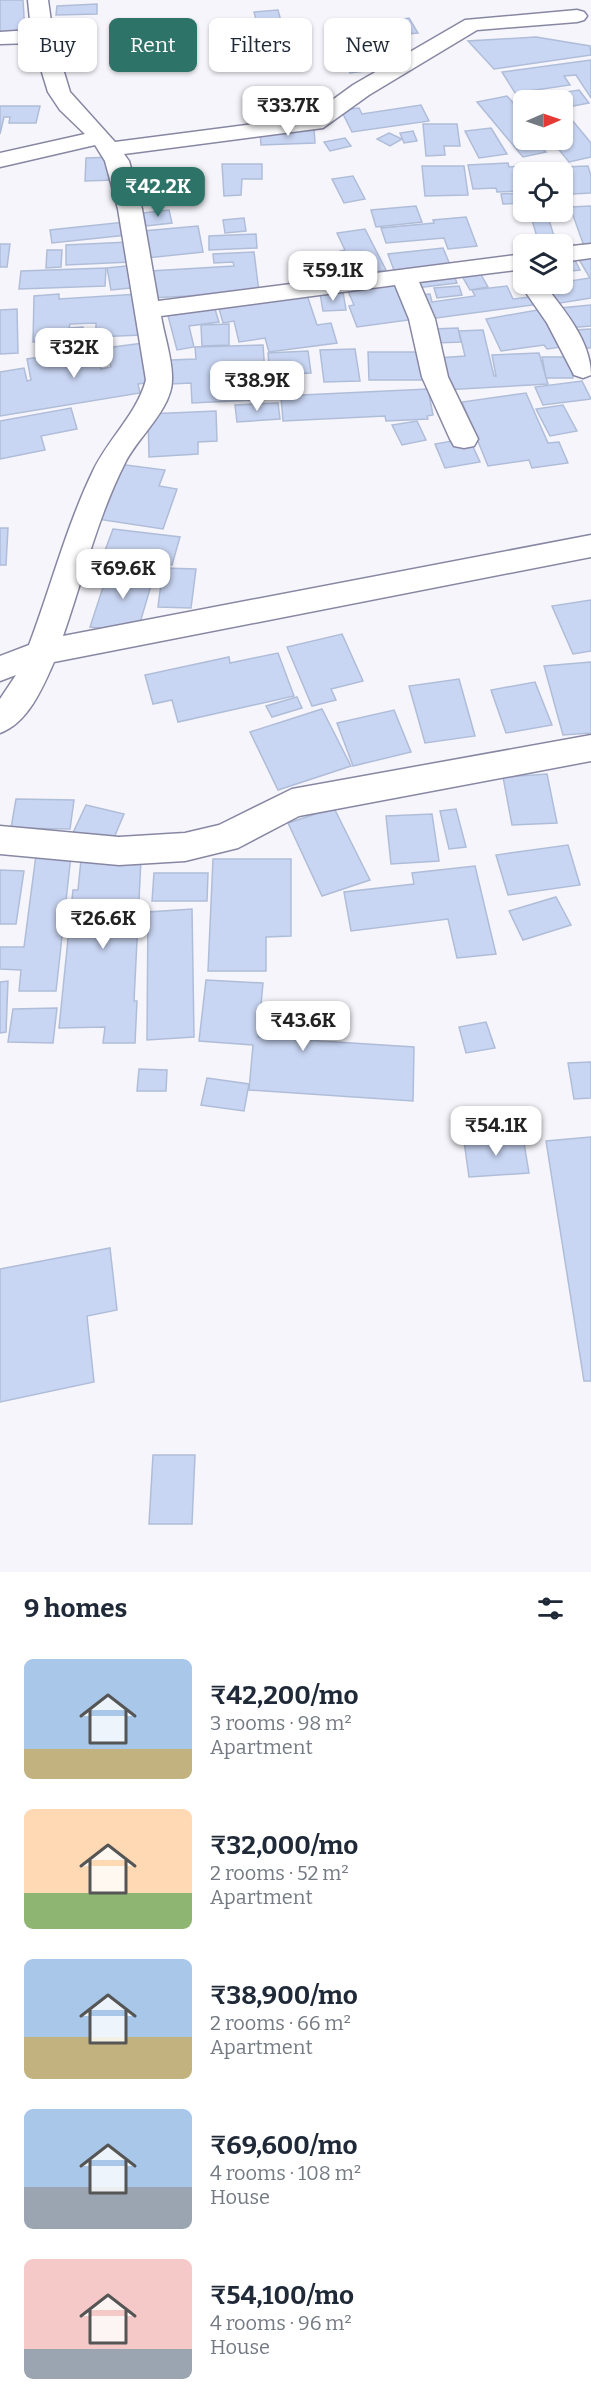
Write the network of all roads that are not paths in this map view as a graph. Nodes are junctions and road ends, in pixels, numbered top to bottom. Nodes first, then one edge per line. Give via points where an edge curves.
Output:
1 (38, 0) edge
2 (554, 0) edge
3 (40, 18) edge
4 (584, 22) edge
5 (18, 37) edge
6 (0, 38) edge
7 (53, 72) edge
8 (106, 143) junction
9 (0, 160) edge
10 (591, 251) edge
11 (573, 253) edge
12 (513, 266) edge
13 (404, 277) junction
14 (539, 294) edge
15 (148, 310) junction
16 (583, 369) dead end
17 (464, 439) dead end
18 (591, 546) edge
19 (43, 652) junction
20 (0, 669) edge
21 (0, 720) edge
22 (591, 748) edge
23 (0, 840) edge

1 - 3 street
2 - 4 street
4 - 8 street via 472,24 361,90 315,123
5 - 6 street
7 - 8 street via 68,105
8 - 9 street
8 - 15 street via 117,160 130,209
10 - 11 street
12 - 13 street
13 - 15 street
13 - 17 street via 422,319 435,377
14 - 16 street via 559,322
15 - 19 street via 159,380 157,390 111,461
18 - 19 street
19 - 20 street
19 - 21 street via 26,686
22 - 23 street via 292,803 226,838 185,847 118,850

